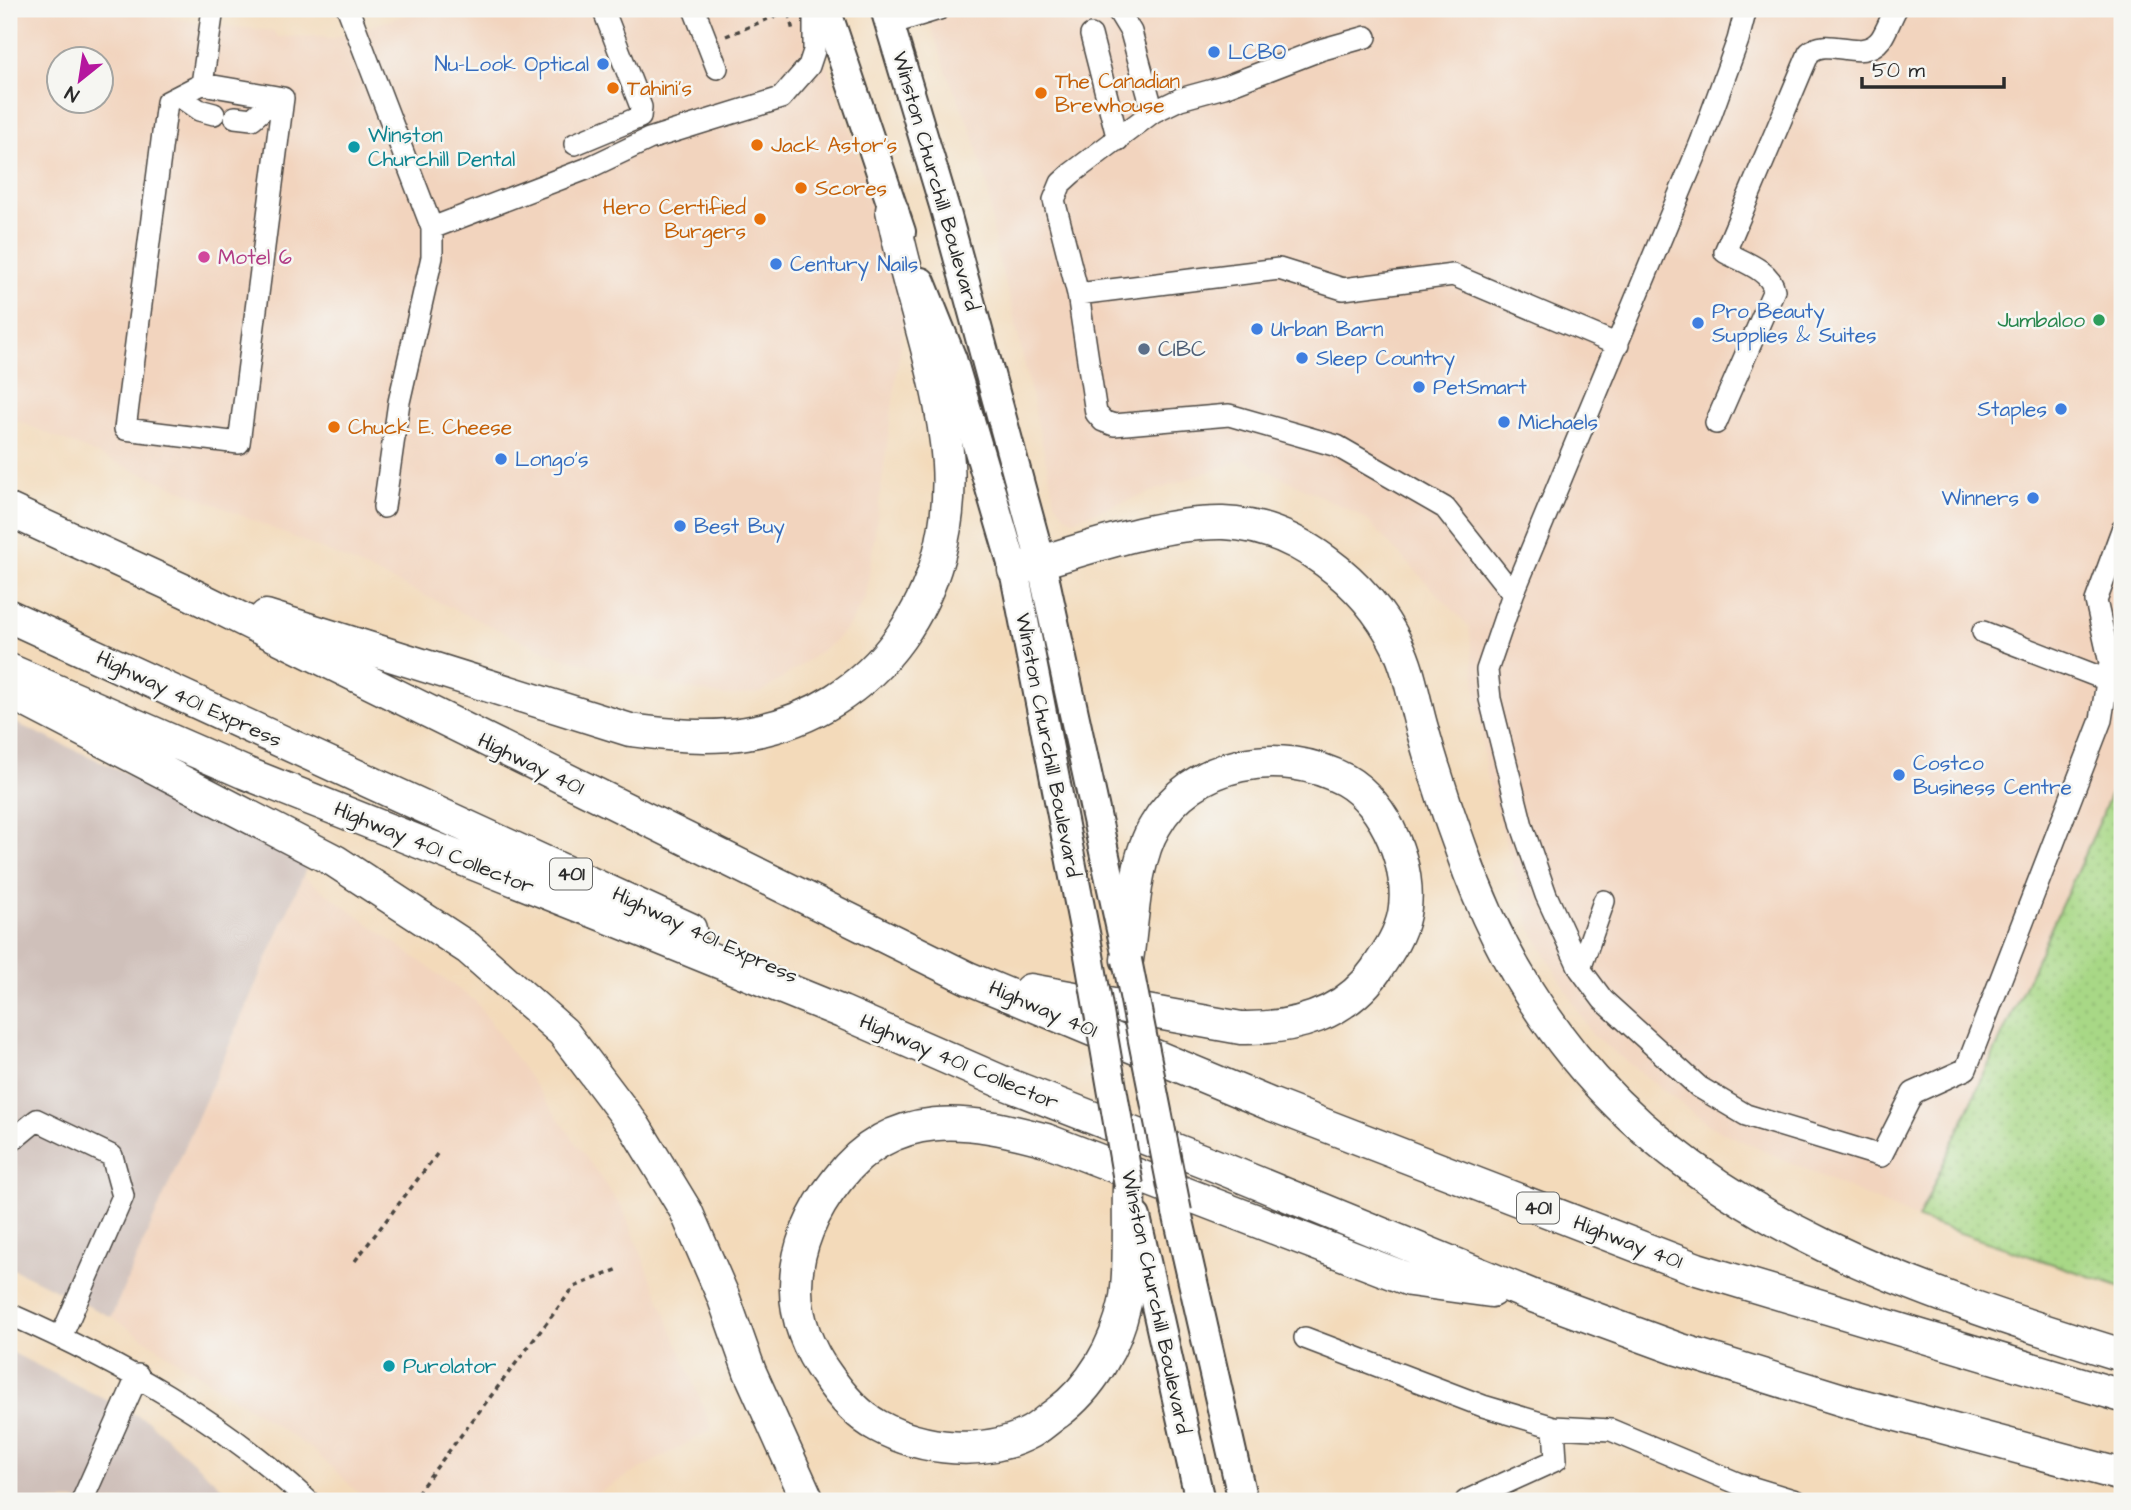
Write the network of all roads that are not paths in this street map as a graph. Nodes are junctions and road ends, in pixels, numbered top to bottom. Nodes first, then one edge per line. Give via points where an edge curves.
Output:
1 (213, 9) edge
2 (348, 9) edge
3 (603, 9) edge
4 (694, 9) edge
5 (814, 9) edge
6 (825, 9) edge
7 (939, 9) edge
8 (1117, 9) edge
9 (1746, 9) edge
10 (1896, 9) edge
11 (888, 16) edge
12 (1091, 35) dead end
13 (1366, 37) dead end
14 (717, 68) dead end
15 (202, 84) junction
16 (179, 96) junction
17 (277, 97) junction
18 (1153, 112) junction
19 (214, 114) dead end
20 (235, 117) dead end
21 (1118, 139) junction
22 (575, 144) dead end
23 (892, 210) junction
24 (432, 228) junction
25 (1078, 294) junction
26 (1618, 345) junction
27 (1716, 423) dead end
28 (384, 506) dead end
29 (9, 510) edge
30 (2122, 530) edge
31 (1028, 566) junction
32 (185, 591) junction
33 (1513, 594) junction
34 (9, 617) edge
35 (1983, 632) dead end
36 (9, 670) edge
37 (2107, 680) junction
38 (9, 692) edge
39 (1604, 901) dead end
40 (1127, 960) junction
41 (1580, 969) junction
42 (968, 978) junction
43 (1133, 1132) junction
44 (9, 1143) edge
45 (1129, 1186) junction
46 (1533, 1296) junction
47 (9, 1314) edge
48 (61, 1337) junction
49 (1305, 1338) dead end
50 (2122, 1355) edge
51 (138, 1375) junction
52 (2122, 1396) edge
53 (1554, 1427) junction
54 (2122, 1475) edge
55 (82, 1501) edge
56 (308, 1501) edge
57 (808, 1501) edge
58 (1200, 1501) edge
59 (1243, 1501) edge
60 (1466, 1501) edge
61 (1796, 1501) edge

1 - 15 street
2 - 24 street
3 - 22 street via 641,107 640,117
4 - 14 street
5 - 24 street via 814,51 809,66 781,98 649,139 586,169
6 - 23 main road, Winston Churchill Boulevard
7 - 11 street
8 - 18 street via 1131,32
9 - 26 street via 1700,142
10 - 27 street via 1875,45 1867,50 1827,47 1809,53 1725,252 1759,270 1774,290
11 - 31 main road, Winston Churchill Boulevard via 998,396
12 - 21 street
13 - 18 street
15 - 16 street
15 - 17 street
16 - 17 street via 167,102 125,429 239,443 283,98
16 - 19 street
17 - 20 street via 252,119
18 - 21 street
21 - 25 street via 1072,173 1055,192
23 - 31 main road, Winston Churchill Boulevard
23 - 32 highway via 944,426 947,526 930,586 910,624 868,674 832,702 791,722 748,733 685,736 630,730
24 - 28 street via 432,257 399,402
25 - 26 street via 1279,268 1343,289 1453,275
25 - 33 street via 1096,413 1103,421 1114,425 1229,415 1337,446 1445,508
26 - 33 street
29 - 32 highway, Highway 401 / 401
30 - 37 street via 2096,601 2110,663
31 - 40 main road, Winston Churchill Boulevard
31 - 45 main road, Winston Churchill Boulevard, bridge
31 - 50 highway via 1172,528 1223,523 1258,528 1324,561 1370,604 1396,643 1413,685 1422,729 1461,851 1500,945 1531,1001 1623,1110 1693,1171 1803,1237 1860,1264
32 - 42 highway, Highway 401 / 401
33 - 41 street via 1487,670 1490,699 1522,826 1546,895
34 - 43 highway, Highway 401 Express / 401
35 - 37 street
36 - 43 highway, Highway 401 Collector / 401 via 243,772
37 - 41 street via 2101,720 1966,1069 1913,1093 1881,1156 1746,1115 1699,1087 1603,1000
38 - 57 highway via 335,861 468,948 562,1032 635,1127 686,1211
39 - 41 street
40 - 42 highway via 1138,886 1154,826 1188,786 1216,771 1279,762 1326,771 1348,781 1388,828 1406,890 1399,933 1370,979 1328,1013 1272,1028 1241,1028
40 - 59 main road, Winston Churchill Boulevard, bridge via 1177,1212
42 - 52 highway, Highway 401 / 401 via 1270,1104 1697,1269
43 - 46 highway, 401
44 - 48 street via 37,1119 112,1156 123,1196
45 - 46 highway via 1125,1303 1105,1357 1079,1397 1030,1432 981,1447 928,1445 877,1426 840,1395 814,1357 800,1320 796,1291 807,1228 823,1198 846,1168 877,1143 945,1121 996,1126 1046,1140 1410,1280
45 - 58 main road, Winston Churchill Boulevard
46 - 54 highway, 401 via 1678,1349 1849,1402
47 - 48 street
48 - 51 street
49 - 53 street via 1483,1406
51 - 55 street
51 - 56 street via 216,1425
53 - 60 street via 1556,1460
53 - 61 street via 1611,1430 1737,1483

